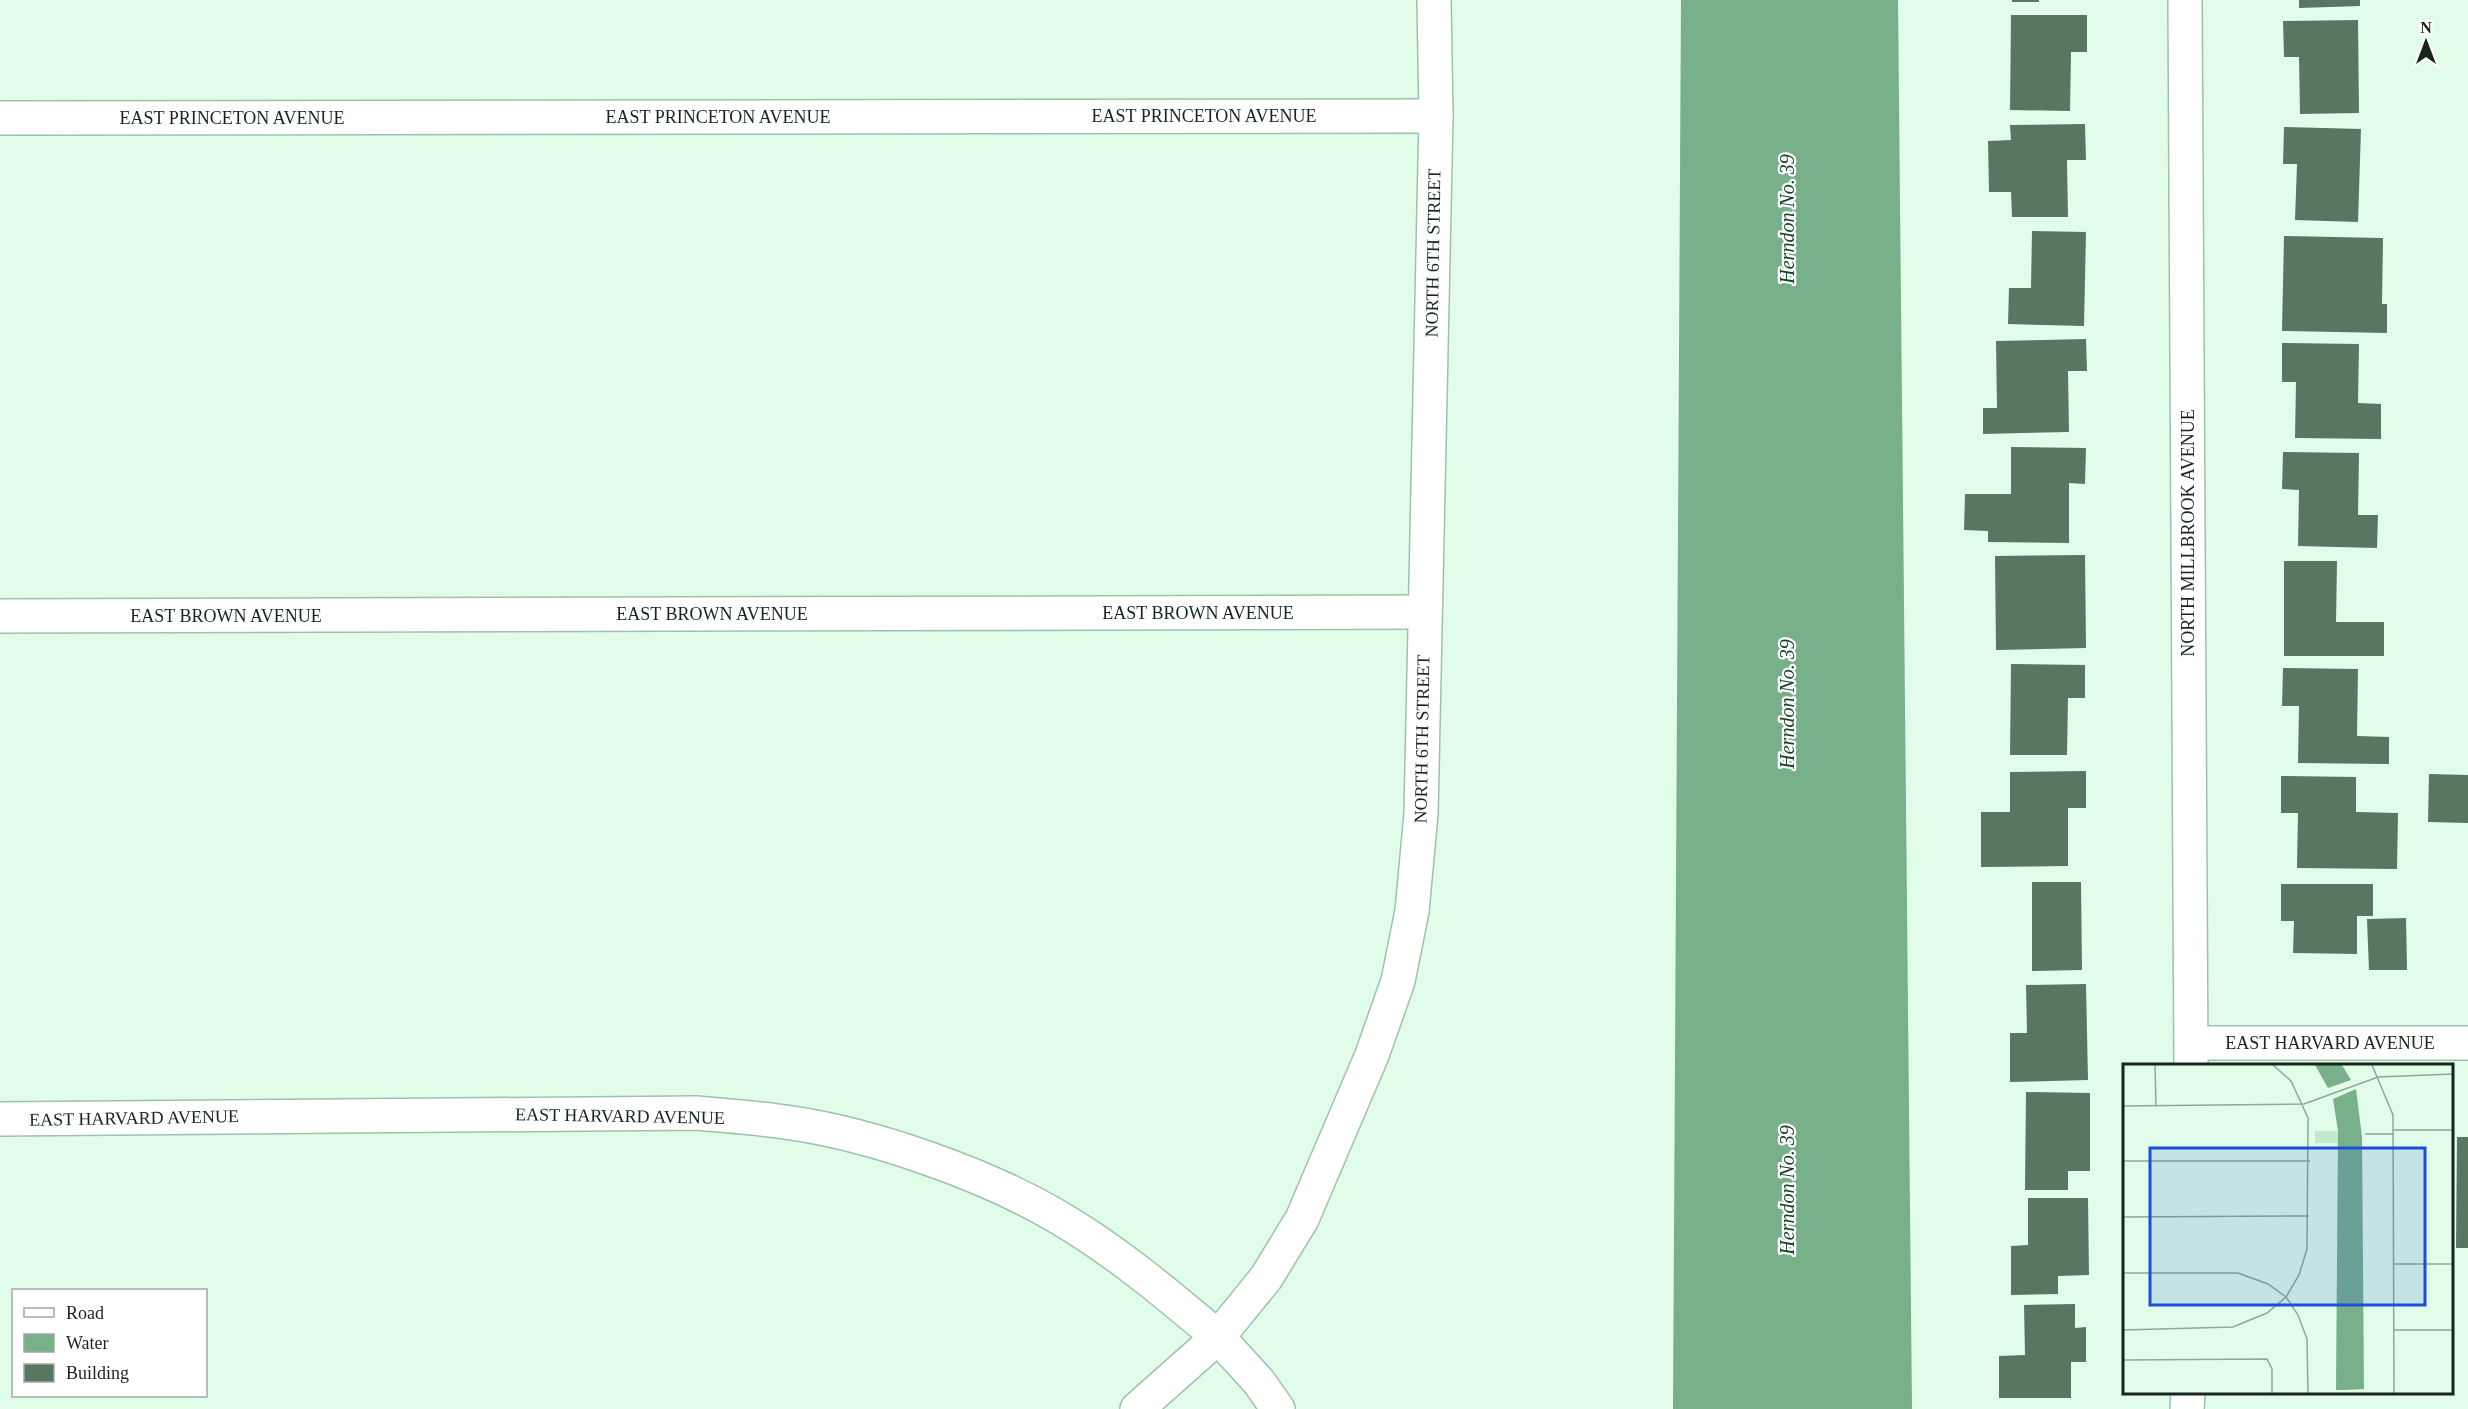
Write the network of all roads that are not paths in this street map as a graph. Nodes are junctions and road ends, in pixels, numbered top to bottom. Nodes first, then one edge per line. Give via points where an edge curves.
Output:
1 (1434, 0) edge
2 (2185, 0) edge
3 (1436, 116) junction
4 (0, 118) edge
5 (1425, 612) junction
6 (0, 616) edge
7 (2468, 1043) edge
8 (2192, 1054) edge
9 (0, 1119) edge
10 (1218, 1337) junction
11 (2188, 1394) edge
12 (1137, 1409) edge
13 (1278, 1409) edge
14 (2187, 1409) edge

1 - 3 street, NORTH 6TH STREET
2 - 8 street, NORTH MILLBROOK AVENUE
3 - 4 street, EAST PRINCETON AVENUE
3 - 5 street, NORTH 6TH STREET
5 - 6 street, EAST BROWN AVENUE
5 - 10 street, NORTH 6TH STREET via 1421,814 1412,911 1398,981 1368,1065 1302,1219 1266,1278
7 - 8 street, EAST HARVARD AVENUE
9 - 10 street, EAST HARVARD AVENUE via 697,1113 794,1123 896,1148 978,1179 1057,1216 1133,1266
10 - 12 street, NORTH 6TH STREET
10 - 13 street
11 - 14 street

